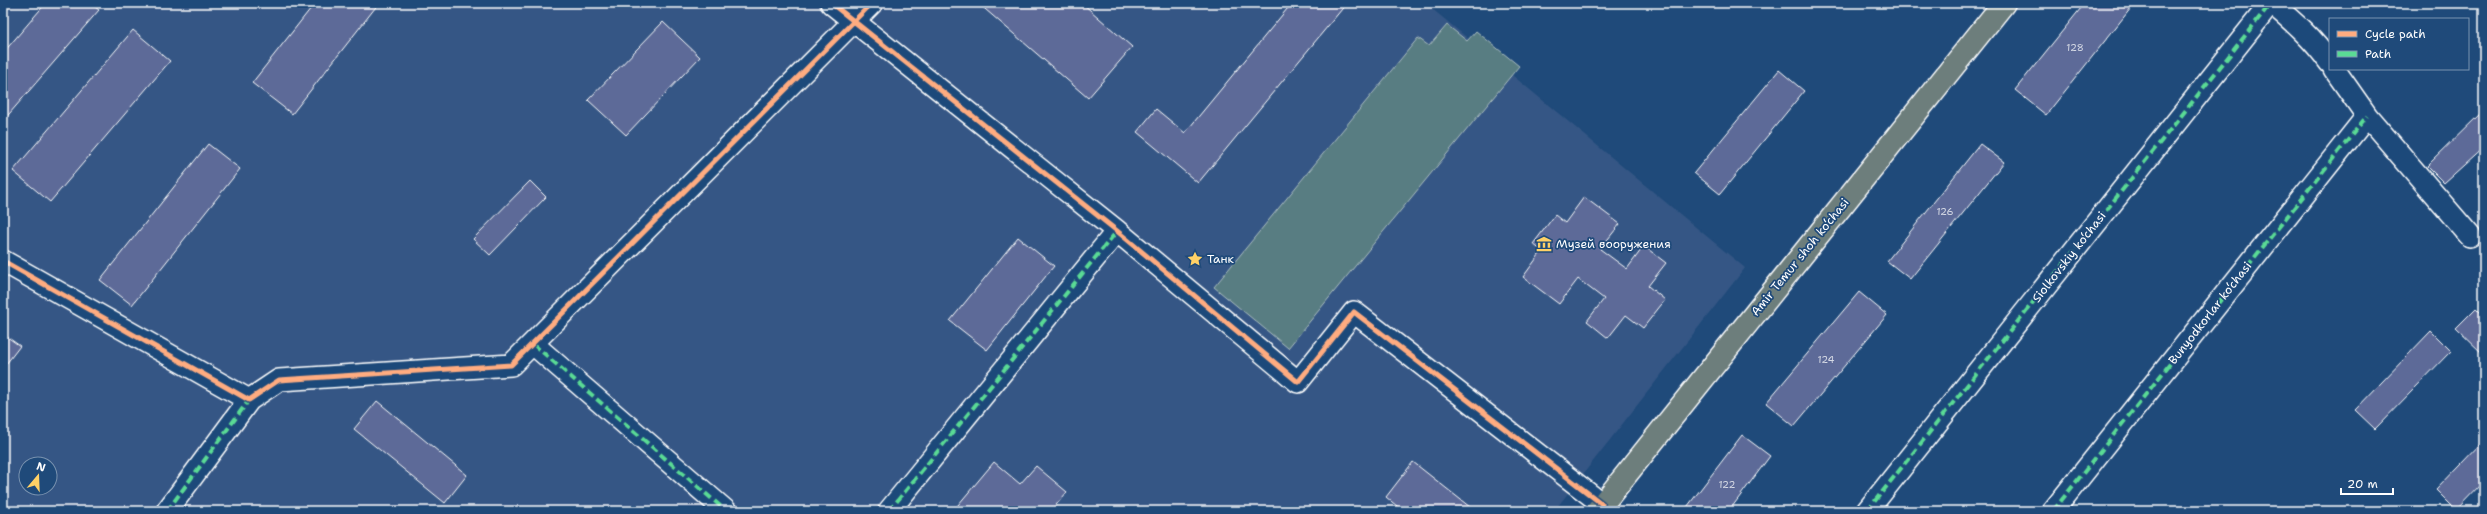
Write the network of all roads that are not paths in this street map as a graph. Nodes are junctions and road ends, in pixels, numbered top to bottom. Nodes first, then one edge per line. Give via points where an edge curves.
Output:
1 (830, 3) edge
2 (872, 3) edge
3 (2004, 3) edge
4 (2271, 3) edge
5 (854, 22) junction
6 (2329, 62) edge
7 (2335, 70) edge
8 (2367, 116) junction
9 (1117, 231) junction
10 (2470, 236) dead end
11 (3, 261) edge
12 (533, 344) junction
13 (249, 400) junction
14 (1599, 508) edge
15 (166, 511) edge
16 (726, 511) edge
17 (889, 511) edge
18 (1867, 511) edge
19 (2053, 511) edge

1 - 5 street
2 - 5 street
3 - 14 main road, Amir Temur shoh ko‘chasi
4 - 6 street via 2293,19
4 - 18 street, Siolkovskiy ko‘chasi
5 - 9 street
5 - 12 street
7 - 8 street
8 - 10 street
8 - 19 street, Bunyodkorlar ko‘chasi
9 - 14 street via 1298,382 1354,312
9 - 17 street
11 - 13 street
12 - 13 street via 511,366 279,380
12 - 16 street
13 - 15 street

